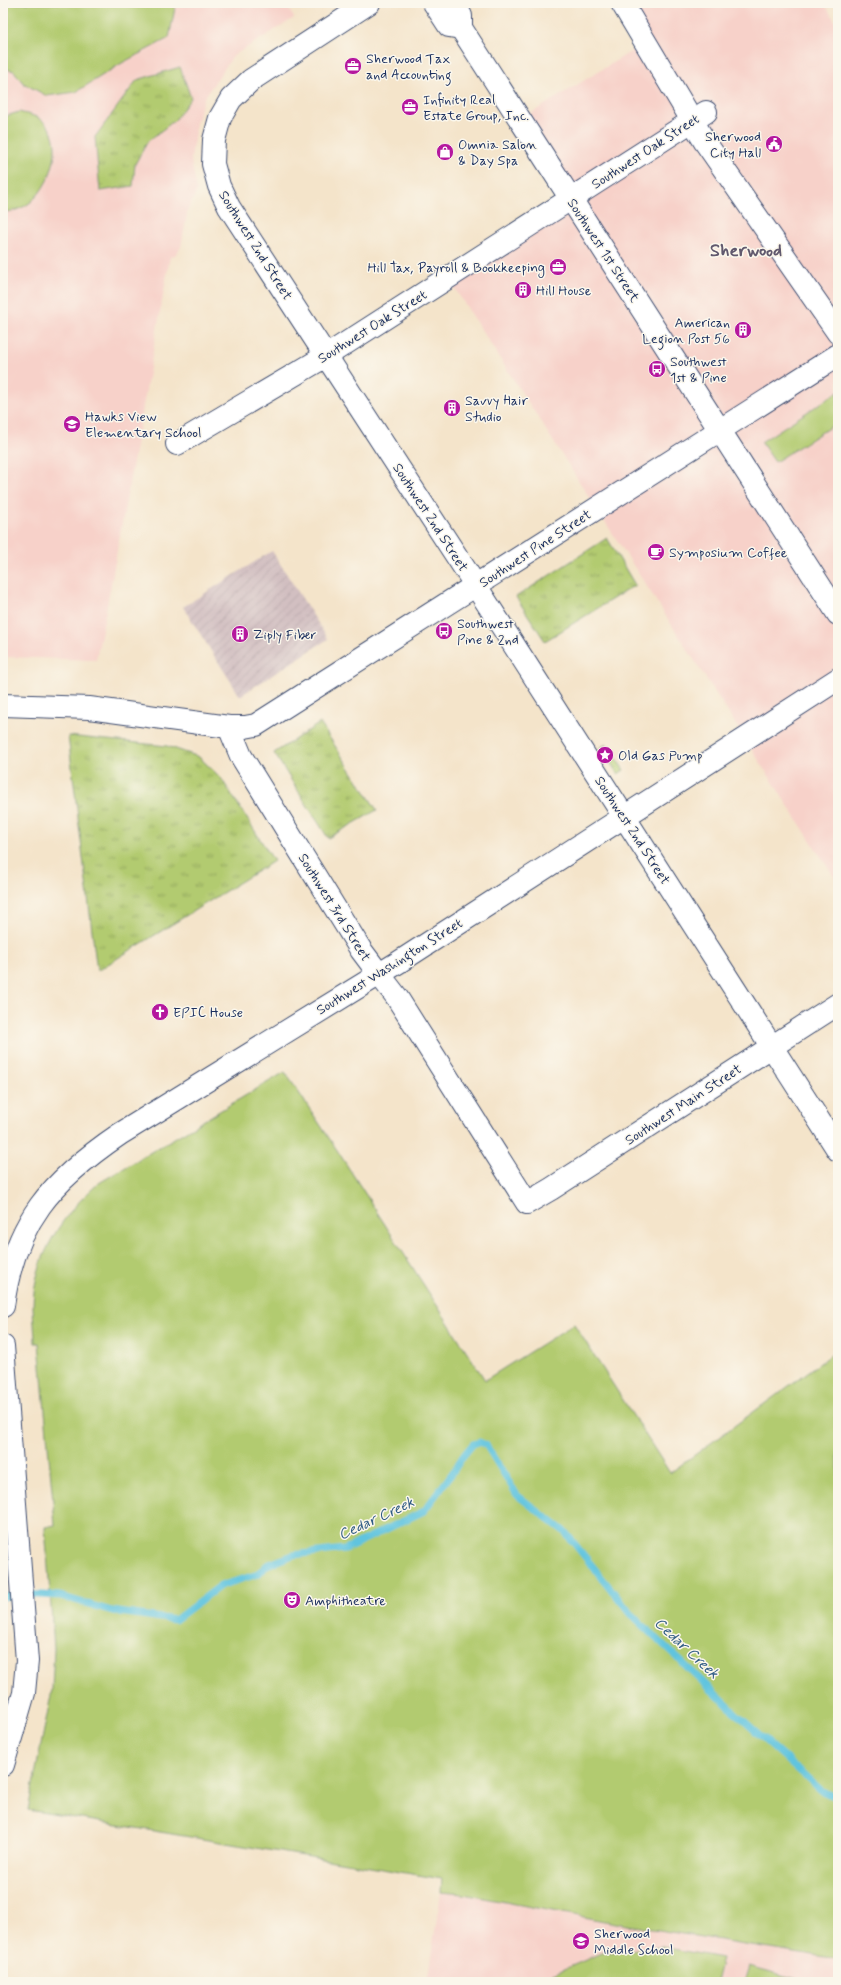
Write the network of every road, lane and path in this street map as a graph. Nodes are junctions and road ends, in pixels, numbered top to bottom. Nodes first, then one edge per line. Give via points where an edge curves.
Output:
1 (369, 3) edge
2 (434, 3) edge
3 (454, 3) edge
4 (622, 3) edge
5 (461, 28) junction
6 (699, 116) junction
7 (571, 199) junction
8 (838, 333) edge
9 (838, 355) edge
10 (326, 356) junction
11 (719, 429) junction
12 (177, 444) dead end
13 (476, 586) junction
14 (838, 614) edge
15 (838, 679) edge
16 (3, 705) edge
17 (229, 727) junction
18 (624, 817) junction
19 (379, 974) junction
20 (838, 1004) edge
21 (773, 1046) junction
22 (838, 1150) edge
23 (527, 1203) joint
24 (3, 1306) edge
25 (3, 1346) edge
26 (3, 1765) edge

1 - 10 street, Southwest 2nd Street via 251,80 230,99 220,118 214,140 213,164 219,186 229,207
2 - 5 street, Southwest 1st Street via 449,26
3 - 5 street, Southwest 1st Street via 461,16
4 - 6 street
5 - 7 street, Southwest 1st Street
6 - 7 street, Southwest Oak Street
6 - 8 street
7 - 10 street, Southwest Oak Street
7 - 11 street, Southwest 1st Street
9 - 11 street, Southwest Pine Street
10 - 12 street, Southwest Oak Street
10 - 13 street, Southwest 2nd Street
11 - 13 street, Southwest Pine Street
11 - 14 street, Southwest 1st Street
13 - 17 street, Southwest Pine Street via 266,721 245,728
13 - 18 street, Southwest 2nd Street
15 - 18 street, Southwest Washington Street
16 - 17 street, Southwest Pine Street via 89,708
17 - 19 street, Southwest 3rd Street via 241,756 361,950
18 - 19 street, Southwest Washington Street
18 - 21 street, Southwest 2nd Street
19 - 23 street, Southwest 3rd Street via 396,996
19 - 24 street, Southwest Washington Street via 120,1134 80,1163 46,1197 25,1230 13,1262
20 - 21 street, Southwest Main Street
21 - 22 street, Southwest 2nd Street
21 - 23 street, Southwest Main Street
25 - 26 street via 27,1643 24,1692

